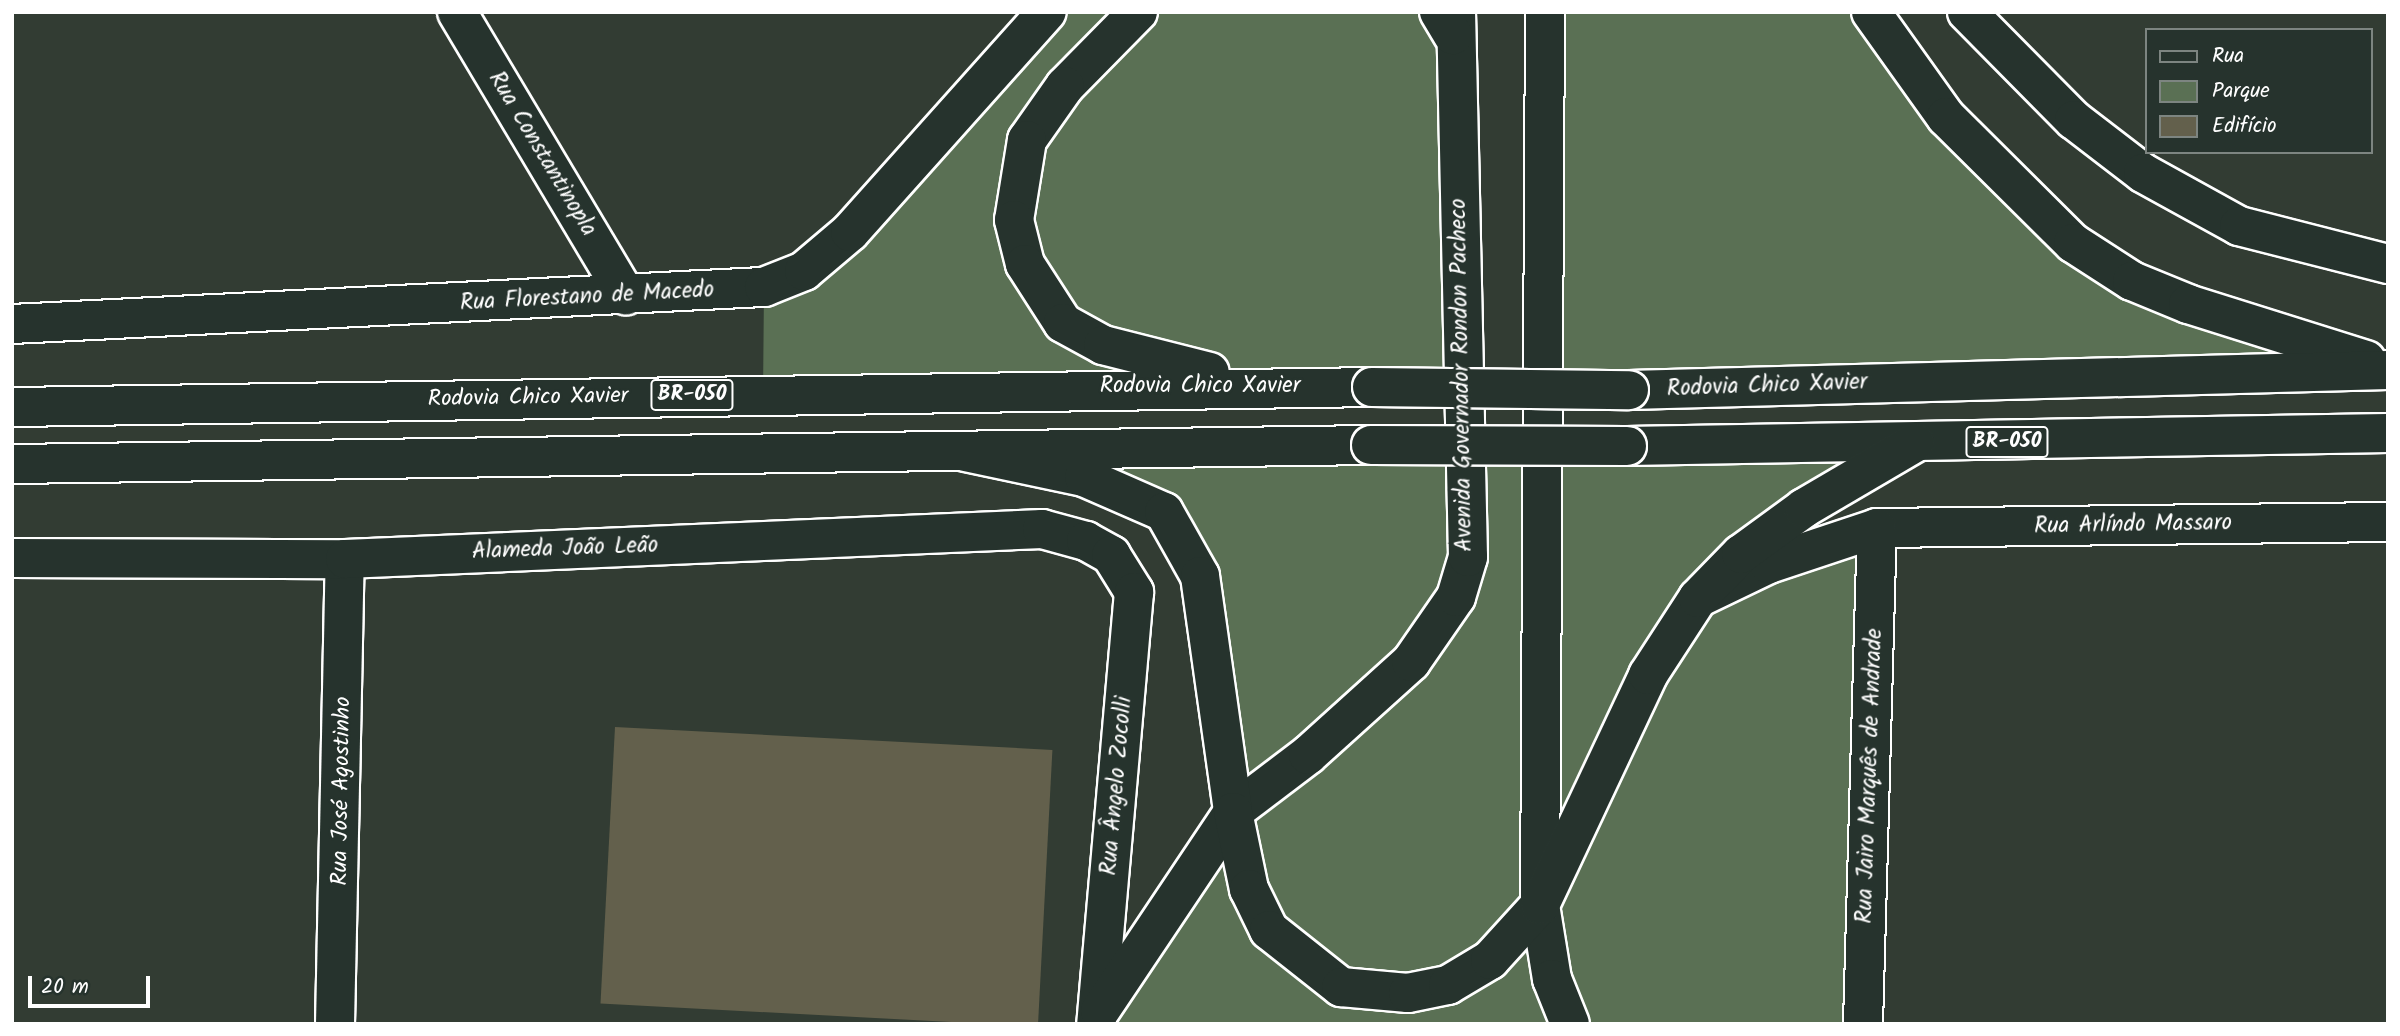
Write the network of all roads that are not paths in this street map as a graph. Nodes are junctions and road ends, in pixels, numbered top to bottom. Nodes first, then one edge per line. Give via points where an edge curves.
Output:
1 (457, 12) edge
2 (1047, 12) edge
3 (1138, 12) edge
4 (1545, 12) edge
5 (1871, 12) edge
6 (1967, 12) edge
7 (1449, 20) edge
8 (2388, 264) edge
9 (626, 296) junction
10 (12, 324) edge
11 (2388, 368) edge
12 (1256, 384) junction
13 (12, 407) edge
14 (2388, 433) edge
15 (1915, 443) junction
16 (965, 452) junction
17 (12, 464) edge
18 (2388, 522) edge
19 (1877, 528) junction
20 (1111, 555) joint
21 (12, 558) edge
22 (345, 559) junction
23 (1698, 598) junction
24 (1233, 812) junction
25 (1540, 905) junction
26 (1096, 1021) edge
27 (335, 1024) edge
28 (1570, 1024) edge
29 (1863, 1024) edge

1 - 9 main road, Rua Constantinopla
2 - 9 main road, Rua Florestano de Macedo via 850,232 804,271 764,287
3 - 12 main road via 1065,86 1027,140 1014,220 1025,264 1063,323 1103,345
4 - 25 main road
5 - 11 main road via 1946,117 2073,243 2132,281 2188,304
6 - 8 main road via 2074,120 2143,173 2239,226
7 - 24 main road, Avenida Governador Rondon Pacheco via 1468,557 1456,597 1411,662 1308,755
9 - 10 main road, Rua Florestano de Macedo
11 - 12 main road, Rodovia Chico Xavier / BR-050, bridge via 1629,390
12 - 13 main road, Rodovia Chico Xavier / BR-050
14 - 15 main road, BR-050
15 - 16 main road, BR-050, bridge
15 - 23 main road via 1804,508 1741,554
16 - 17 main road, BR-050
16 - 24 main road via 1084,477 1164,512 1200,576
18 - 19 main road, Rua Arlíndo Massaro
19 - 23 main road, Rua Arlíndo Massaro via 1769,564
19 - 29 main road, Rua Jairo Marquês de Andrade
20 - 22 main road, Alameda João Leão via 1042,529
20 - 26 main road, Rua Ângelo Zocolli via 1134,592
21 - 22 main road, Alameda João Leão
22 - 27 main road, Rua José Agostinho
23 - 25 main road via 1648,675
24 - 25 main road via 1249,889 1269,930 1341,987 1408,993 1448,985 1490,960
24 - 26 main road, Avenida Governador Rondon Pacheco
25 - 28 main road via 1552,979

